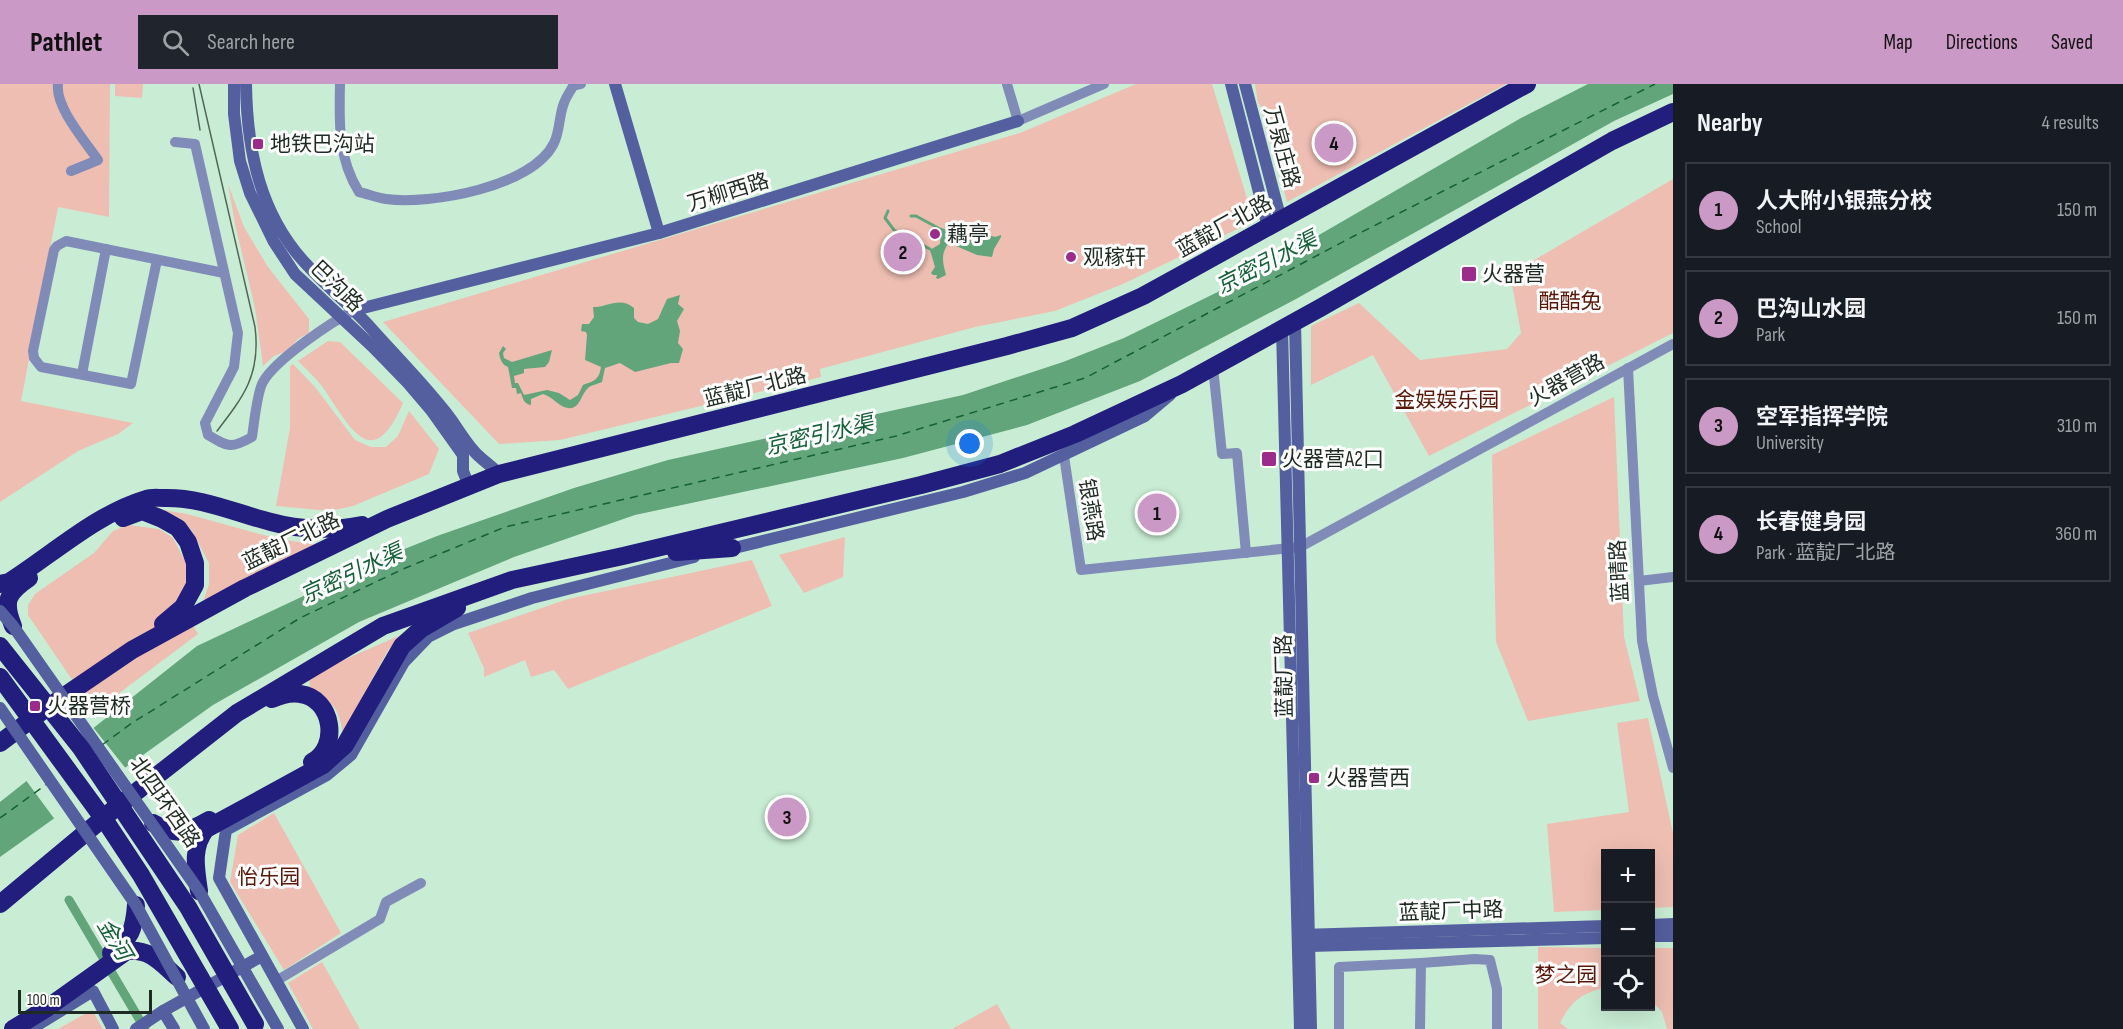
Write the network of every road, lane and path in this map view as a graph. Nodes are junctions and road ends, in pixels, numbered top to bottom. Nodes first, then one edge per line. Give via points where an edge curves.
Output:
1 (58, 84) edge
2 (234, 84) edge
3 (246, 84) edge
4 (340, 84) edge
5 (580, 84) edge
6 (615, 84) edge
7 (1007, 84) edge
8 (1104, 84) edge
9 (1231, 84) edge
10 (1245, 84) edge
11 (1527, 84) edge
12 (1673, 112) edge
13 (1017, 121) junction
14 (175, 142) dead end
15 (71, 171) dead end
16 (1275, 224) junction
17 (659, 233) junction
18 (106, 249) junction
19 (157, 260) junction
20 (224, 273) junction
21 (355, 310) junction
22 (341, 317) junction
23 (1288, 325) junction
24 (1673, 344) edge
25 (1213, 367) junction
26 (1628, 368) junction
27 (81, 374) junction
28 (1182, 384) junction
29 (1064, 456) junction
30 (499, 474) junction
31 (470, 486) junction
32 (387, 519) junction
33 (732, 548) junction
34 (1300, 548) junction
35 (1286, 549) junction
36 (1246, 553) junction
37 (623, 556) junction
38 (1081, 570) joint
39 (1673, 578) edge
40 (512, 580) junction
41 (1639, 581) junction
42 (0, 584) edge
43 (0, 611) edge
44 (13, 626) junction
45 (0, 646) edge
46 (132, 650) junction
47 (0, 677) edge
48 (0, 708) edge
49 (237, 713) junction
50 (0, 743) edge
51 (326, 758) junction
52 (1673, 768) edge
53 (153, 823) junction
54 (421, 883) dead end
55 (199, 891) junction
56 (0, 904) edge
57 (136, 905) junction
58 (1673, 924) edge
59 (1655, 925) edge
60 (1601, 926) edge
61 (1475, 936) junction
62 (1655, 936) edge
63 (1673, 936) edge
64 (1601, 938) edge
65 (1303, 940) junction
66 (262, 956) junction
67 (1475, 959) junction
68 (1421, 963) junction
69 (177, 978) junction
70 (276, 981) junction
71 (45, 1006) junction
72 (163, 1011) junction
73 (0, 1018) edge
74 (256, 1026) edge
75 (13, 1029) edge
76 (31, 1029) edge
77 (114, 1029) edge
78 (136, 1029) edge
79 (174, 1029) edge
80 (204, 1029) edge
81 (230, 1029) edge
82 (278, 1029) edge
83 (303, 1029) edge
84 (1300, 1029) edge
85 (1311, 1029) edge
86 (1339, 1029) edge
87 (1420, 1029) edge
88 (1497, 1029) edge

1 - 15 street via 65,111 98,160
2 - 22 street, 巴沟路 via 240,161 250,193 295,274
3 - 21 street, 巴沟路 via 249,140 267,202 286,239 307,266
4 - 5 street via 344,159 359,192 386,199 428,200 461,195 510,179 534,165 555,143 563,103 573,86
6 - 17 street
7 - 13 street
8 - 13 street, 万柳西路
9 - 16 street, 万泉庄路
10 - 16 street, 万泉庄路
11 - 16 highway, 蓝靛厂北路
12 - 23 highway via 1612,141
13 - 17 street, 万柳西路
14 - 20 street via 195,144
16 - 30 highway, 蓝靛厂北路 via 1143,296 1072,327
17 - 21 street, 万柳西路
18 - 19 street
18 - 27 street
18 - 27 street via 66,242 54,250 33,351 41,367
19 - 20 street
19 - 27 street via 131,384
20 - 22 street via 238,333 234,367 205,423 208,435 225,445 236,446 252,437 261,383 277,364
21 - 22 street
21 - 30 street, 巴沟路 via 420,381 474,451
22 - 31 street, 巴沟路 via 431,410 464,455 463,471
23 - 25 highway
23 - 34 street, 蓝靛厂路
23 - 35 street, 蓝靛厂路
24 - 26 street, 火器营路
25 - 28 highway
25 - 36 street via 1222,454 1237,453
26 - 34 street, 火器营路
26 - 41 street, 蓝晴路
28 - 29 street via 1145,417
28 - 37 highway via 1000,464
29 - 33 street via 963,492
29 - 38 street, 银燕路
30 - 31 highway, 蓝靛厂北路
31 - 32 highway, 蓝靛厂北路
32 - 42 highway via 352,527 301,527 272,523 213,504 149,498 123,508 9,582
32 - 46 highway, 蓝靛厂北路 via 274,573
33 - 37 highway
33 - 66 street via 532,598 454,624 428,637 404,662 351,755 327,775 226,830 219,878
34 - 35 street, 火器营路
34 - 65 street, 蓝靛厂路
35 - 36 street, 火器营路
35 - 65 street, 蓝靛厂路
36 - 38 street, 火器营路
37 - 40 highway
39 - 41 street
40 - 49 highway via 383,626
40 - 51 highway via 449,612 402,646 345,745
41 - 52 street, 蓝晴路 via 1642,641
43 - 44 street, 北四环西路, bridge
44 - 46 highway via 8,600 17,587 92,534 117,519 142,511 178,528 195,563 195,585 183,607
44 - 53 street, 北四环西路, bridge
45 - 74 highway, 北四环西路, bridge via 81,748 188,907
46 - 50 highway, 蓝靛厂北路
47 - 81 highway, bridge via 141,875
48 - 57 street, bridge
49 - 51 highway via 283,694 309,697 326,712 330,726
49 - 56 highway
51 - 53 highway via 191,830 167,831
51 - 55 highway via 323,765 206,829 199,838 195,856
53 - 55 street, 北四环西路, bridge
54 - 70 street via 386,902 380,919
55 - 82 street, 北四环西路, bridge
57 - 69 street, bridge
57 - 71 highway via 128,940
58 - 59 street
60 - 61 street, 蓝靛厂中路
61 - 64 street, 蓝靛厂中路
61 - 65 street, 蓝靛厂中路
61 - 67 street
62 - 63 street
65 - 84 street, 蓝靛厂路
65 - 85 street, 蓝靛厂路
66 - 70 street
66 - 72 street
67 - 68 street
67 - 88 street via 1490,960 1497,989
68 - 86 street via 1339,967
68 - 87 street
69 - 71 highway, bridge via 151,955 127,951
69 - 80 street, bridge
70 - 83 street
71 - 73 highway via 24,1015
71 - 75 highway
72 - 78 street
72 - 79 street
76 - 77 street via 93,991

